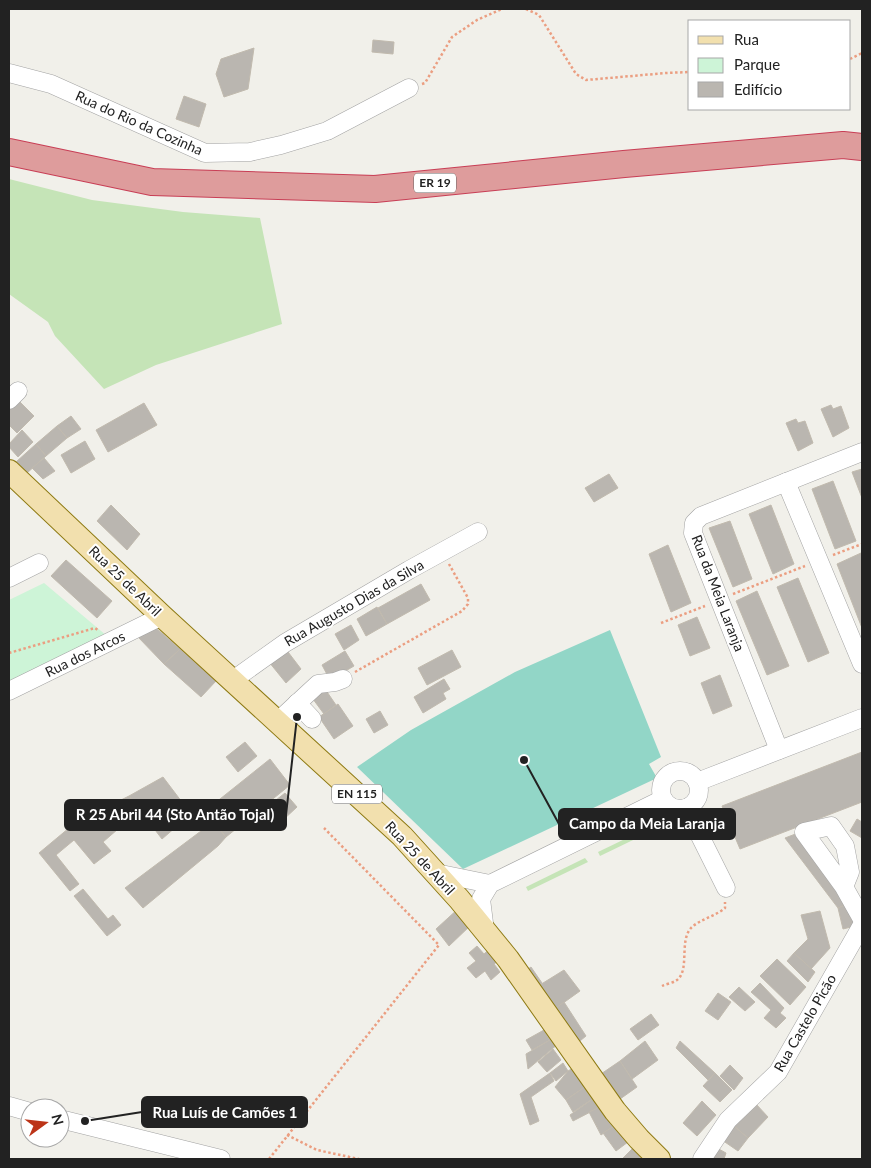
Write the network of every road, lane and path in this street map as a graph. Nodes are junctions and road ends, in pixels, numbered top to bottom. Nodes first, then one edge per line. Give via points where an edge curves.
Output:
1 (502, 9) edge
2 (526, 9) edge
3 (9, 72) edge
4 (688, 72) edge
5 (409, 88) joint
6 (862, 147) edge
7 (9, 152) edge
8 (862, 164) edge
9 (9, 168) edge
10 (862, 452) edge
11 (9, 471) edge
12 (786, 482) junction
13 (478, 532) dead end
14 (862, 544) edge
15 (443, 551) junction
16 (819, 560) junction
17 (39, 563) dead end
18 (9, 578) edge
19 (719, 600) junction
20 (162, 616) junction
21 (661, 623) dead end
22 (110, 642) junction
23 (9, 654) edge
24 (862, 664) edge
25 (343, 679) joint
26 (233, 680) junction
27 (9, 691) edge
28 (298, 703) junction
29 (862, 718) edge
30 (312, 719) dead end
31 (278, 721) junction
32 (779, 750) junction
33 (697, 782) junction
34 (663, 799) junction
35 (686, 808) junction
36 (324, 828) dead end
37 (844, 887) dead end
38 (726, 888) joint
39 (478, 891) junction
40 (862, 919) edge
41 (862, 925) edge
42 (662, 986) dead end
43 (70, 1122) edge
44 (287, 1136) junction
45 (221, 1159) edge
46 (268, 1159) edge
47 (359, 1159) edge
48 (658, 1159) edge
49 (702, 1159) edge

1 - 5 path via 477,20 452,37 424,83
2 - 4 path via 539,15 576,74 586,80
3 - 5 street, Rua do Rio da Cozinha via 51,84 205,153 250,152 328,131
6 - 7 highway, ER 19 via 843,145 634,163 375,189 152,182
8 - 9 highway, ER 19 via 841,162 624,179 373,205 148,198
10 - 12 street, Rua da Meia Laranja
11 - 20 main road, Rua 25 de Abril / EN 115
12 - 16 street
12 - 19 street, Rua da Meia Laranja via 700,516 694,524 693,533
13 - 15 street, Rua Augusto Dias da Silva
14 - 16 path
15 - 25 path via 468,598 468,604 462,611
15 - 26 street, Rua Augusto Dias da Silva via 285,643
16 - 19 path
16 - 24 street
17 - 18 street
19 - 21 path
19 - 32 street, Rua da Meia Laranja
20 - 22 street, Rua dos Arcos
20 - 26 main road, Rua 25 de Abril / EN 115
22 - 23 path via 96,628
22 - 27 street, Rua dos Arcos
25 - 28 street via 318,684
26 - 31 main road, Rua 25 de Abril / EN 115
28 - 30 street
28 - 31 street
29 - 32 street
31 - 39 main road, Rua 25 de Abril / EN 115 via 402,836 436,873
32 - 33 street
33 - 34 street via 690,773 675,771 661,784
33 - 35 street via 697,798
34 - 35 street via 672,808
34 - 39 street
35 - 38 street
36 - 44 path via 439,944
37 - 40 street
38 - 42 path via 725,908 692,927 686,936 683,969 677,980
39 - 48 main road, Rua 25 de Abril / EN 115 via 485,931 638,1139
41 - 49 street, Rua Castelo Picão via 778,1072 728,1120
43 - 45 street
44 - 46 path
44 - 47 path via 317,1150

